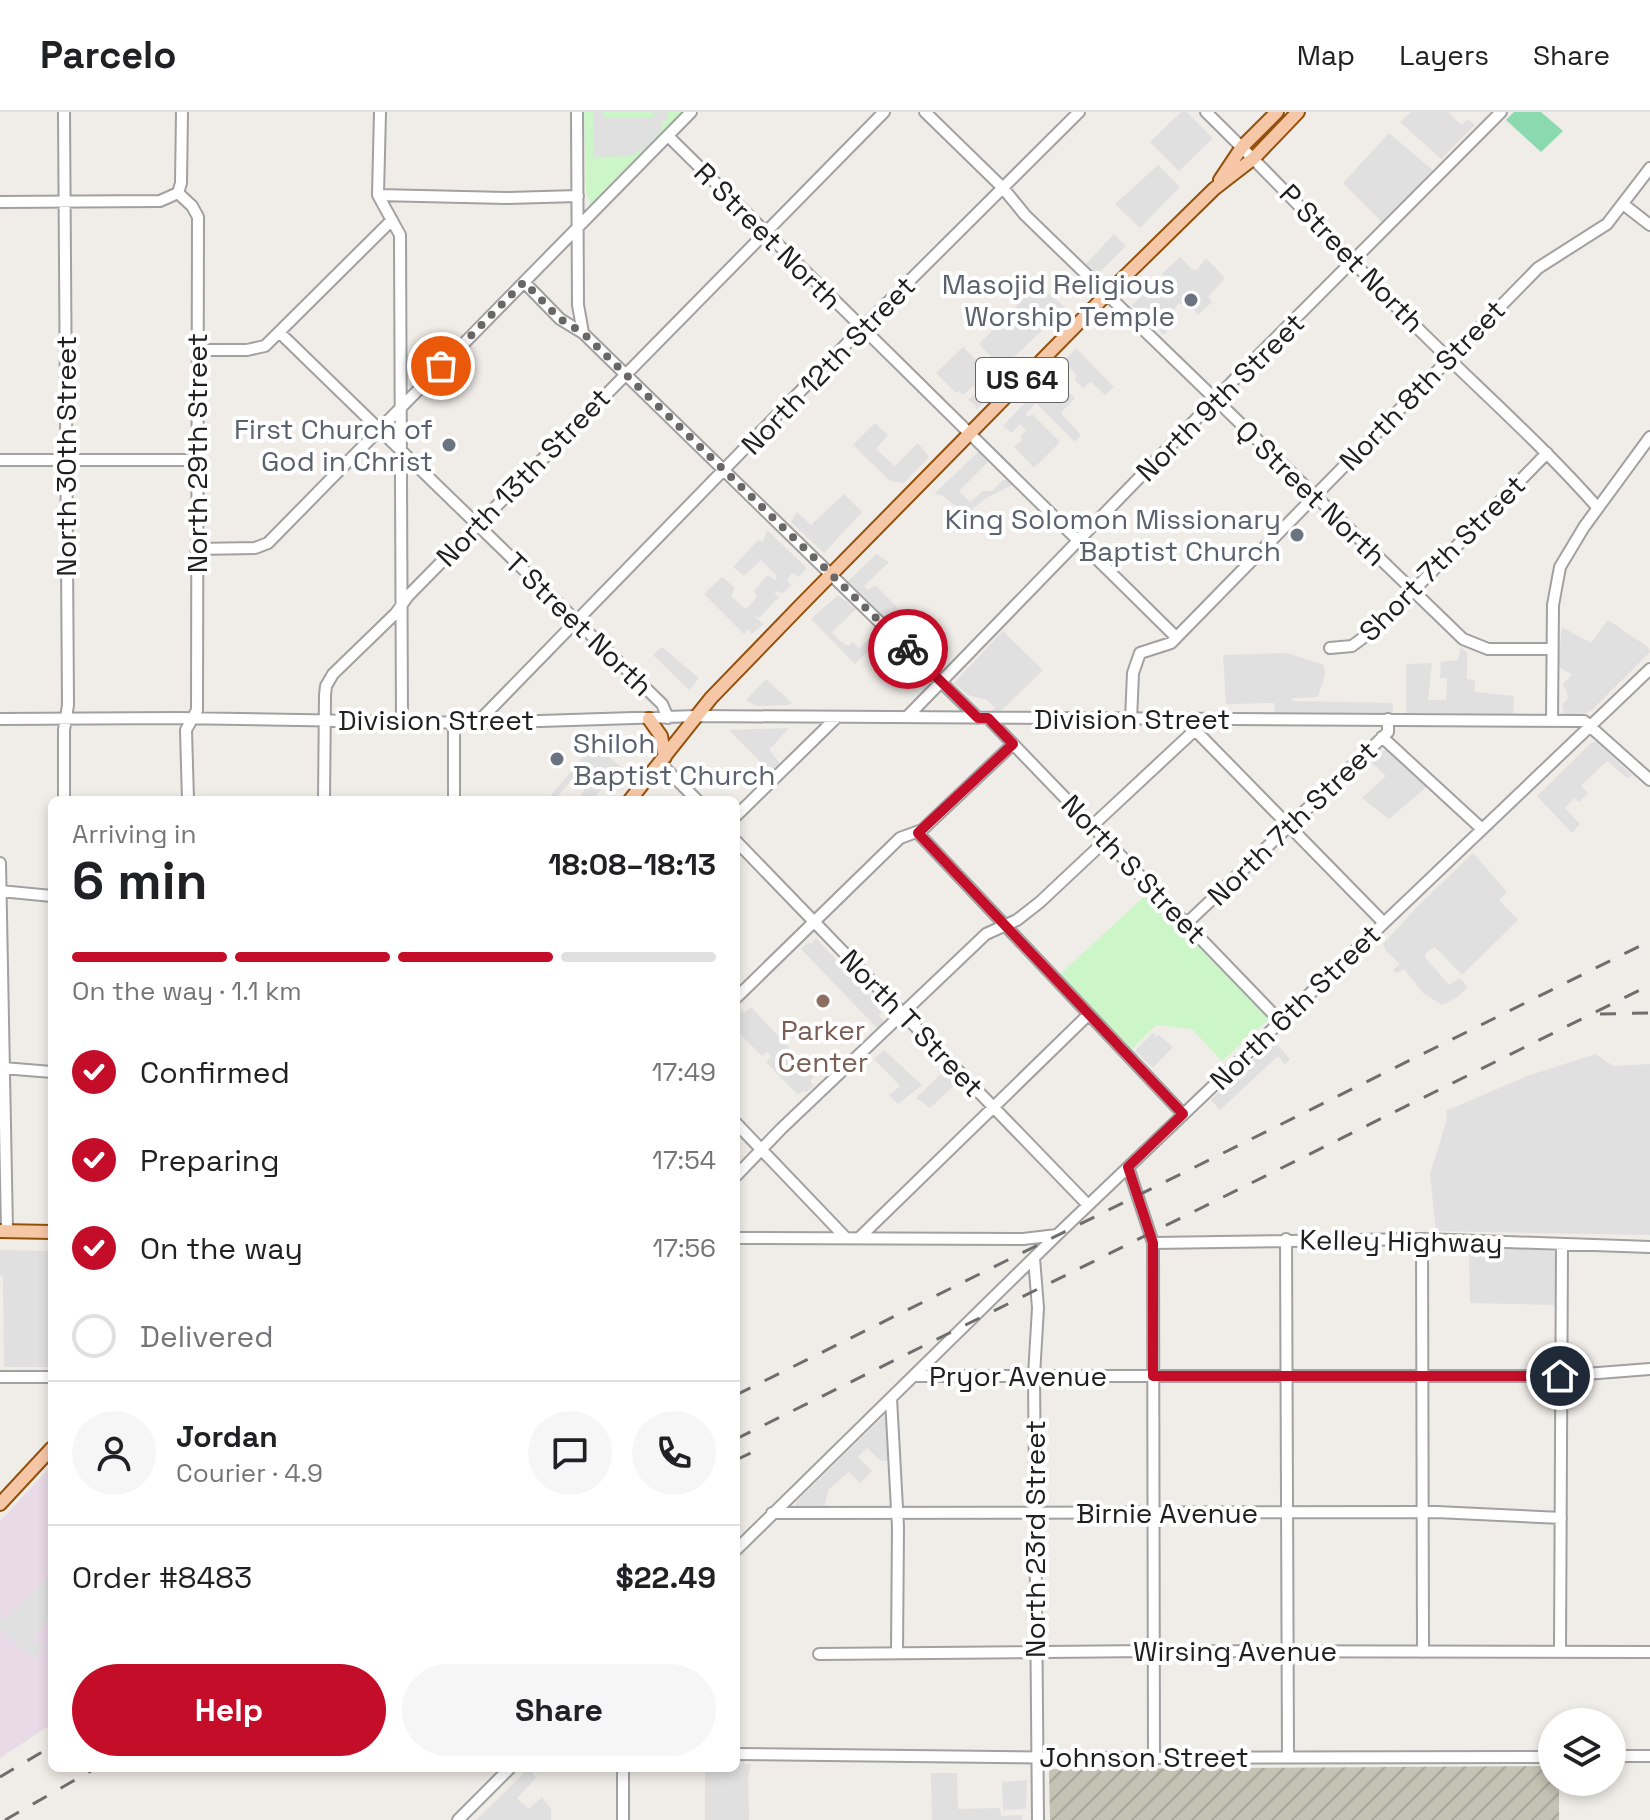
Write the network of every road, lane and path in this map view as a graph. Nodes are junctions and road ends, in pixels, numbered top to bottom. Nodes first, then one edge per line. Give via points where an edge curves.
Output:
1 (64, 112) edge
2 (182, 112) edge
3 (380, 112) edge
4 (577, 112) edge
5 (691, 112) edge
6 (884, 112) edge
7 (925, 112) edge
8 (1079, 112) edge
9 (1206, 112) edge
10 (1277, 112) edge
11 (1298, 112) edge
12 (1501, 112) edge
13 (669, 137) junction
14 (1242, 147) junction
15 (1254, 158) junction
16 (1650, 168) edge
17 (1003, 188) junction
18 (1214, 189) junction
19 (178, 193) junction
20 (378, 195) junction
21 (578, 196) junction
22 (65, 201) junction
23 (0, 202) edge
24 (1623, 204) junction
25 (392, 220) junction
26 (1650, 225) edge
27 (578, 227) junction
28 (767, 233) junction
29 (1355, 262) junction
30 (524, 282) junction
31 (1107, 294) junction
32 (861, 329) junction
33 (280, 333) junction
34 (583, 333) junction
35 (198, 350) junction
36 (1450, 357) junction
37 (625, 374) junction
38 (1216, 400) junction
39 (401, 407) junction
40 (379, 429) junction
41 (969, 435) junction
42 (1650, 437) edge
43 (401, 451) junction
44 (1547, 453) junction
45 (0, 460) edge
46 (65, 460) junction
47 (196, 460) junction
48 (725, 472) junction
49 (1315, 496) junction
50 (1598, 508) junction
51 (477, 525) junction
52 (1078, 541) junction
53 (196, 549) junction
54 (833, 574) junction
55 (1414, 592) junction
56 (402, 604) junction
57 (575, 622) junction
58 (1176, 637) junction
59 (1330, 648) dead end
60 (1552, 649) junction
61 (1650, 669) edge
62 (941, 682) junction
63 (697, 716) junction
64 (837, 717) junction
65 (907, 717) junction
66 (192, 718) junction
67 (668, 718) junction
68 (983, 718) junction
69 (0, 719) edge
70 (65, 719) junction
71 (324, 719) junction
72 (649, 719) junction
73 (1388, 719) junction
74 (1131, 720) junction
75 (1552, 720) junction
76 (402, 721) junction
77 (454, 722) junction
78 (477, 723) junction
79 (1194, 724) junction
80 (1591, 726) junction
81 (1382, 737) junction
82 (1013, 744) junction
83 (662, 760) junction
84 (1650, 780) edge
85 (64, 796) edge
86 (188, 796) edge
87 (324, 796) edge
88 (454, 796) edge
89 (633, 796) edge
90 (694, 796) edge
91 (740, 812) edge
92 (1289, 824) junction
93 (1092, 826) junction
94 (1482, 829) junction
95 (918, 833) junction
96 (1106, 840) junction
97 (740, 845) edge
98 (0, 863) edge
99 (0, 891) edge
100 (48, 896) edge
101 (814, 922) junction
102 (1384, 923) junction
103 (1186, 924) junction
104 (1005, 926) junction
105 (740, 994) edge
106 (903, 1014) junction
107 (1088, 1015) junction
108 (1280, 1021) junction
109 (2, 1063) edge
110 (48, 1071) edge
111 (993, 1107) junction
112 (1183, 1114) junction
113 (740, 1127) edge
114 (762, 1150) junction
115 (1128, 1167) junction
116 (740, 1172) edge
117 (1088, 1205) junction
118 (4, 1231) edge
119 (48, 1232) edge
120 (1057, 1235) junction
121 (740, 1238) edge
122 (846, 1238) junction
123 (859, 1238) junction
124 (1151, 1238) junction
125 (1286, 1239) junction
126 (1422, 1239) junction
127 (1562, 1245) junction
128 (1650, 1247) edge
129 (1034, 1258) junction
130 (1650, 1369) edge
131 (1034, 1375) junction
132 (1287, 1375) junction
133 (914, 1376) junction
134 (1153, 1376) junction
135 (1424, 1376) junction
136 (1560, 1376) junction
137 (0, 1377) edge
138 (48, 1377) edge
139 (891, 1398) junction
140 (48, 1452) edge
141 (0, 1504) edge
142 (1424, 1512) junction
143 (772, 1513) junction
144 (1035, 1513) junction
145 (1153, 1513) junction
146 (1286, 1513) junction
147 (897, 1514) junction
148 (1561, 1518) junction
149 (740, 1546) edge
150 (1036, 1651) junction
151 (1153, 1651) junction
152 (1286, 1651) junction
153 (1423, 1652) junction
154 (1560, 1652) junction
155 (1650, 1652) edge
156 (897, 1653) junction
157 (819, 1654) dead end
158 (740, 1754) edge
159 (1288, 1756) junction
160 (1626, 1756) edge
161 (1650, 1756) edge
162 (1037, 1757) junction
163 (1538, 1757) edge
164 (1154, 1758) junction
165 (506, 1772) edge
166 (623, 1772) edge
167 (458, 1820) edge
168 (623, 1820) edge
169 (1038, 1820) edge

1 - 22 street, North 30th Street
2 - 19 street
3 - 20 street
4 - 21 street
5 - 13 street
6 - 28 street, North 13th Street
7 - 17 street, Q Street North
8 - 17 street, North 12th Street
9 - 14 street, P Street North
10 - 14 main road, US 64
11 - 15 main road, US 64
12 - 29 street, North 9th Street
13 - 27 street
13 - 28 street, R Street North
14 - 15 street, P Street North
14 - 18 main road, US 64
15 - 18 main road, US 64
15 - 29 street, P Street North
16 - 24 street, North 8th Street
17 - 31 street, Q Street North
17 - 32 street, North 12th Street
18 - 31 main road, US 64
19 - 22 street via 160,201
19 - 35 street, North 29th Street via 198,217
20 - 21 street
20 - 25 street
21 - 27 street
22 - 23 street
22 - 46 street, North 30th Street
24 - 26 street
24 - 36 street, North 8th Street via 1598,231 1547,260
25 - 33 street
25 - 39 street via 400,235
27 - 30 street
27 - 34 street
28 - 32 street, R Street North
28 - 37 street, North 13th Street
29 - 36 street, P Street North
29 - 38 street, North 9th Street
30 - 34 street, North S Street via 560,319
30 - 39 street
31 - 38 street, Q Street North
31 - 41 main road, US 64
32 - 41 street, R Street North
32 - 48 street, North 12th Street
33 - 35 street via 257,349
33 - 40 street, T Street North
34 - 37 street, North S Street
35 - 47 street, North 29th Street
36 - 44 street, P Street North
36 - 49 street, North 8th Street
37 - 48 street, North S Street
37 - 51 street, North 13th Street
38 - 49 street, Q Street North
38 - 52 street, North 9th Street
39 - 40 street
39 - 43 street
40 - 43 street, T Street North
40 - 53 street via 262,547
41 - 52 street, R Street North
41 - 54 main road, US 64
42 - 50 street
43 - 51 street, T Street North
43 - 56 street
44 - 50 street, P Street North
44 - 55 street, Short 7th Street
45 - 46 street
46 - 47 street
46 - 70 street, North 30th Street
47 - 53 street, North 29th Street
48 - 54 street, North S Street
48 - 57 street, North 12th Street
49 - 55 street, Q Street North
49 - 58 street, North 8th Street
50 - 60 street via 1560,567
51 - 56 street, North 13th Street
51 - 57 street, T Street North
52 - 58 street, R Street North
52 - 62 street, North 9th Street
53 - 66 street, North 29th Street via 197,710
54 - 62 street, North S Street
54 - 63 main road, US 64
55 - 59 street, Short 7th Street via 1364,639
55 - 60 street, Q Street North via 1466,641 1488,649
56 - 71 street, North 13th Street via 328,680
56 - 76 street
57 - 67 street, T Street North via 662,704
57 - 78 street, North 12th Street
58 - 74 street, North 8th Street via 1137,656
60 - 75 street
61 - 80 street, North 6th Street
62 - 65 street, North 9th Street
62 - 68 street, North S Street
63 - 64 street, Division Street
63 - 67 street, Division Street
63 - 83 main road, US 64
64 - 65 street, Division Street
64 - 91 street
65 - 68 street, Division Street
66 - 70 street, Division Street
66 - 71 street, Division Street
66 - 86 street, North 29th Street via 186,730
67 - 72 street, Division Street
68 - 74 street, Division Street
68 - 82 street, North S Street
69 - 70 street, Division Street
70 - 85 street, North 30th Street
71 - 76 street, Division Street
71 - 87 street, North 13th Street
72 - 78 street, Division Street
72 - 83 main road via 662,739
73 - 75 street, Division Street
73 - 79 street, Division Street
73 - 81 street, North 7th Street via 1388,732
74 - 79 street, Division Street
75 - 80 street, Division Street
76 - 77 street, Division Street
77 - 78 street, Division Street
77 - 88 street
79 - 92 street
79 - 93 street
80 - 84 street
80 - 94 street, North 6th Street
81 - 92 street, North 7th Street
81 - 94 street
82 - 93 street, North S Street
82 - 95 street
83 - 89 main road, US 64
83 - 90 street
92 - 102 street
92 - 103 street, North 7th Street
93 - 96 street, North S Street
94 - 102 street, North 6th Street
95 - 101 street via 900,838
95 - 104 street
96 - 103 street, North S Street
96 - 104 street via 1040,902
97 - 101 street, North T Street
98 - 99 street
99 - 100 street
99 - 109 street
101 - 105 street
101 - 106 street, North T Street
102 - 108 street, North 6th Street
103 - 108 street, North S Street
104 - 106 street via 986,934
104 - 107 street
106 - 111 street, North T Street
106 - 114 street
107 - 111 street
107 - 112 street
108 - 112 street, North 6th Street
109 - 110 street
109 - 118 street
111 - 117 street, North T Street
111 - 123 street
112 - 115 street, North 6th Street
113 - 114 street
114 - 116 street
114 - 122 street
115 - 117 street, North 6th Street
115 - 124 street
117 - 120 street, North 6th Street
118 - 119 main road
120 - 123 street
120 - 129 street, North 6th Street
121 - 122 street
122 - 123 street
124 - 125 street, Kelley Highway
124 - 134 street
125 - 126 street, Kelley Highway
125 - 132 street
126 - 127 street, Kelley Highway
126 - 135 street
127 - 128 street, Kelley Highway
127 - 136 street
129 - 131 street, North 23rd Street
129 - 133 street, North 6th Street
130 - 136 street, Pryor Avenue
131 - 133 street, Pryor Avenue
131 - 134 street, Pryor Avenue
131 - 144 street, North 23rd Street
132 - 134 street, Pryor Avenue
132 - 135 street, Pryor Avenue
132 - 146 street
133 - 139 street, North 6th Street
134 - 145 street
135 - 136 street, Pryor Avenue
135 - 142 street
136 - 148 street
137 - 138 street
139 - 143 street, North 6th Street
139 - 147 street
140 - 141 main road
142 - 146 street, Birnie Avenue
142 - 148 street, Birnie Avenue
142 - 153 street
143 - 147 street, Birnie Avenue
143 - 149 street, North 6th Street
144 - 145 street, Birnie Avenue
144 - 147 street, Birnie Avenue
144 - 150 street, North 23rd Street
145 - 146 street, Birnie Avenue
145 - 151 street
146 - 152 street
147 - 156 street
148 - 154 street
150 - 151 street, Wirsing Avenue
150 - 156 street, Wirsing Avenue
150 - 162 street, North 23rd Street
151 - 152 street, Wirsing Avenue
151 - 164 street
152 - 153 street, Wirsing Avenue
152 - 159 street
153 - 154 street, Wirsing Avenue
154 - 155 street, Wirsing Avenue
156 - 157 street, Wirsing Avenue
158 - 162 street, Johnson Street
159 - 163 street, Johnson Street
159 - 164 street, Johnson Street
160 - 161 street
162 - 164 street, Johnson Street
162 - 169 street, North 23rd Street
165 - 167 street
166 - 168 street

